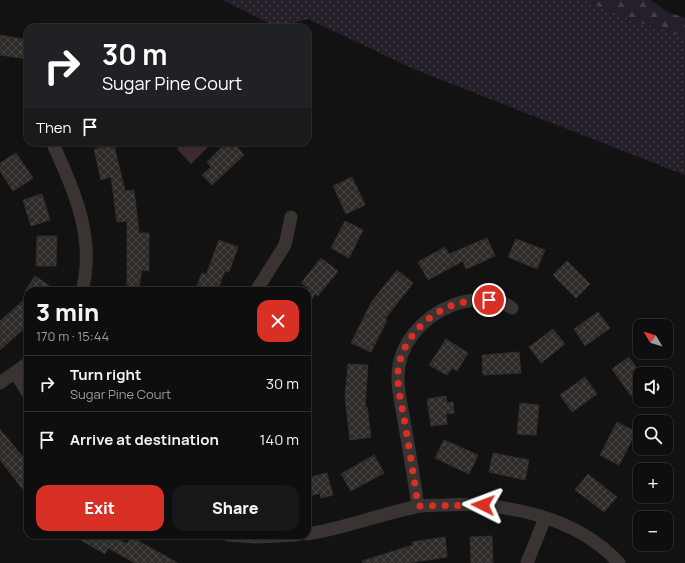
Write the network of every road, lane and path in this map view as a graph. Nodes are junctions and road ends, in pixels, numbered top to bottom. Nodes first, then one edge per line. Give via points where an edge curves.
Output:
1 (54, 146) edge
2 (291, 218) dead end
3 (83, 287) edge
4 (258, 287) edge
5 (512, 308) dead end
6 (24, 366) edge
7 (15, 373) junction
8 (0, 383) edge
9 (24, 387) edge
10 (418, 506) junction
11 (545, 518) junction
12 (311, 533) edge
13 (527, 563) edge
14 (619, 563) edge

1 - 3 street via 83,219 87,238 88,262
2 - 4 street via 284,245
5 - 10 street via 504,303 489,300 454,304 416,330 402,355 398,380
6 - 7 street
7 - 8 street
7 - 9 street
10 - 11 street via 483,505
10 - 12 street
11 - 13 street
11 - 14 street via 592,540

